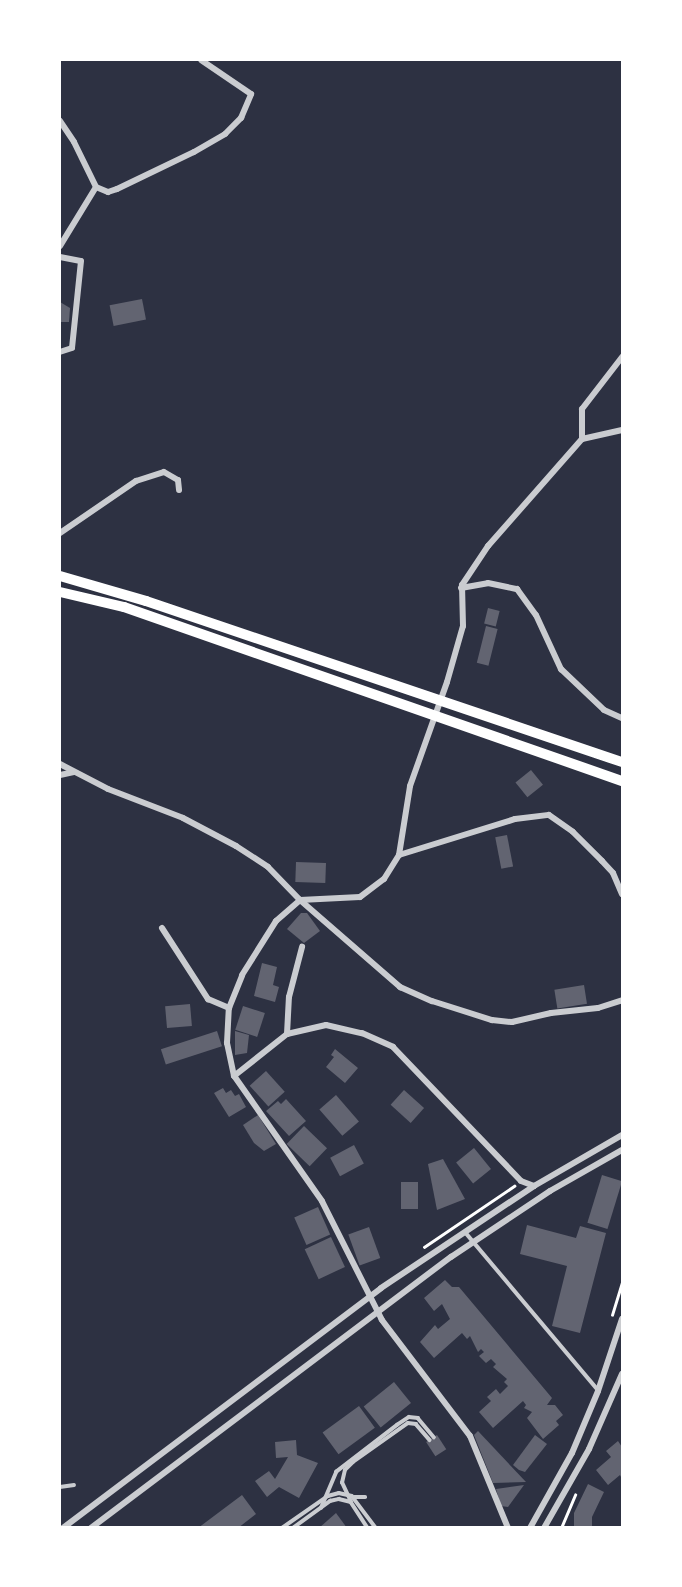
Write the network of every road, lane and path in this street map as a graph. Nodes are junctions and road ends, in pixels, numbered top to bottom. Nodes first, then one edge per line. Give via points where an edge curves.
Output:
1 (201, 60) edge
2 (60, 121) edge
3 (96, 187) junction
4 (60, 246) edge
5 (60, 257) edge
6 (60, 352) edge
7 (622, 357) edge
8 (622, 430) edge
9 (582, 439) junction
10 (178, 491) dead end
11 (60, 533) edge
12 (60, 576) edge
13 (461, 588) junction
14 (60, 592) edge
15 (622, 718) edge
16 (622, 762) edge
17 (60, 764) edge
18 (74, 772) junction
19 (60, 775) edge
20 (622, 781) edge
21 (399, 855) junction
22 (622, 894) edge
23 (300, 900) junction
24 (162, 928) dead end
25 (302, 947) dead end
26 (622, 1000) edge
27 (229, 1008) junction
28 (287, 1034) junction
29 (234, 1076) junction
30 (622, 1135) edge
31 (622, 1150) edge
32 (514, 1186) dead end
33 (534, 1186) junction
34 (465, 1231) junction
35 (474, 1242) junction
36 (415, 1252) dead end
37 (622, 1319) edge
38 (622, 1374) edge
39 (598, 1391) junction
40 (74, 1485) dead end
41 (60, 1487) edge
42 (346, 1495) junction
43 (328, 1496) junction
44 (352, 1496) junction
45 (365, 1497) dead end
46 (351, 1502) junction
47 (321, 1508) junction
48 (63, 1528) edge
49 (91, 1528) edge
50 (282, 1528) edge
51 (293, 1528) edge
52 (368, 1528) edge
53 (376, 1528) edge
54 (508, 1528) edge
55 (530, 1528) edge
56 (544, 1528) edge

1 - 3 street via 251,94 241,118 225,134 150,173 108,192
2 - 3 street
3 - 4 street
5 - 6 street via 81,261 72,348
7 - 9 street via 582,409
8 - 9 street
9 - 13 street via 488,546
10 - 11 street via 178,480 172,474 153,475 123,488
12 - 16 highway
13 - 15 street via 488,583 517,589 536,615 561,669 604,710
13 - 21 street via 463,626 410,786
14 - 20 highway via 124,607
17 - 18 street
18 - 19 street
18 - 23 street via 236,846 268,867
21 - 22 street via 514,819 549,815 602,861
21 - 23 street via 384,879 360,897
23 - 26 street via 400,987 432,1002 512,1022
23 - 27 street via 276,921 242,975
24 - 27 street via 208,999
25 - 28 street via 289,997
27 - 29 street via 228,1043
28 - 29 street
28 - 33 street via 326,1025 362,1033 393,1047 521,1181
29 - 54 street via 322,1201 382,1320 470,1436
30 - 33 street
31 - 35 street
32 - 36 path
33 - 34 street
34 - 35 lane
34 - 48 street via 381,1288
35 - 39 lane
35 - 49 street
37 - 39 street
38 - 56 street via 589,1449
39 - 55 street via 572,1453
40 - 41 lane
42 - 43 lane
42 - 43 lane via 342,1483 345,1470 401,1427 416,1424 432,1439 420,1419 409,1417 346,1461 335,1474
42 - 44 lane
42 - 46 lane
43 - 47 lane
43 - 50 lane
44 - 45 lane
44 - 53 lane
46 - 47 lane via 339,1499
46 - 52 lane
47 - 51 lane

